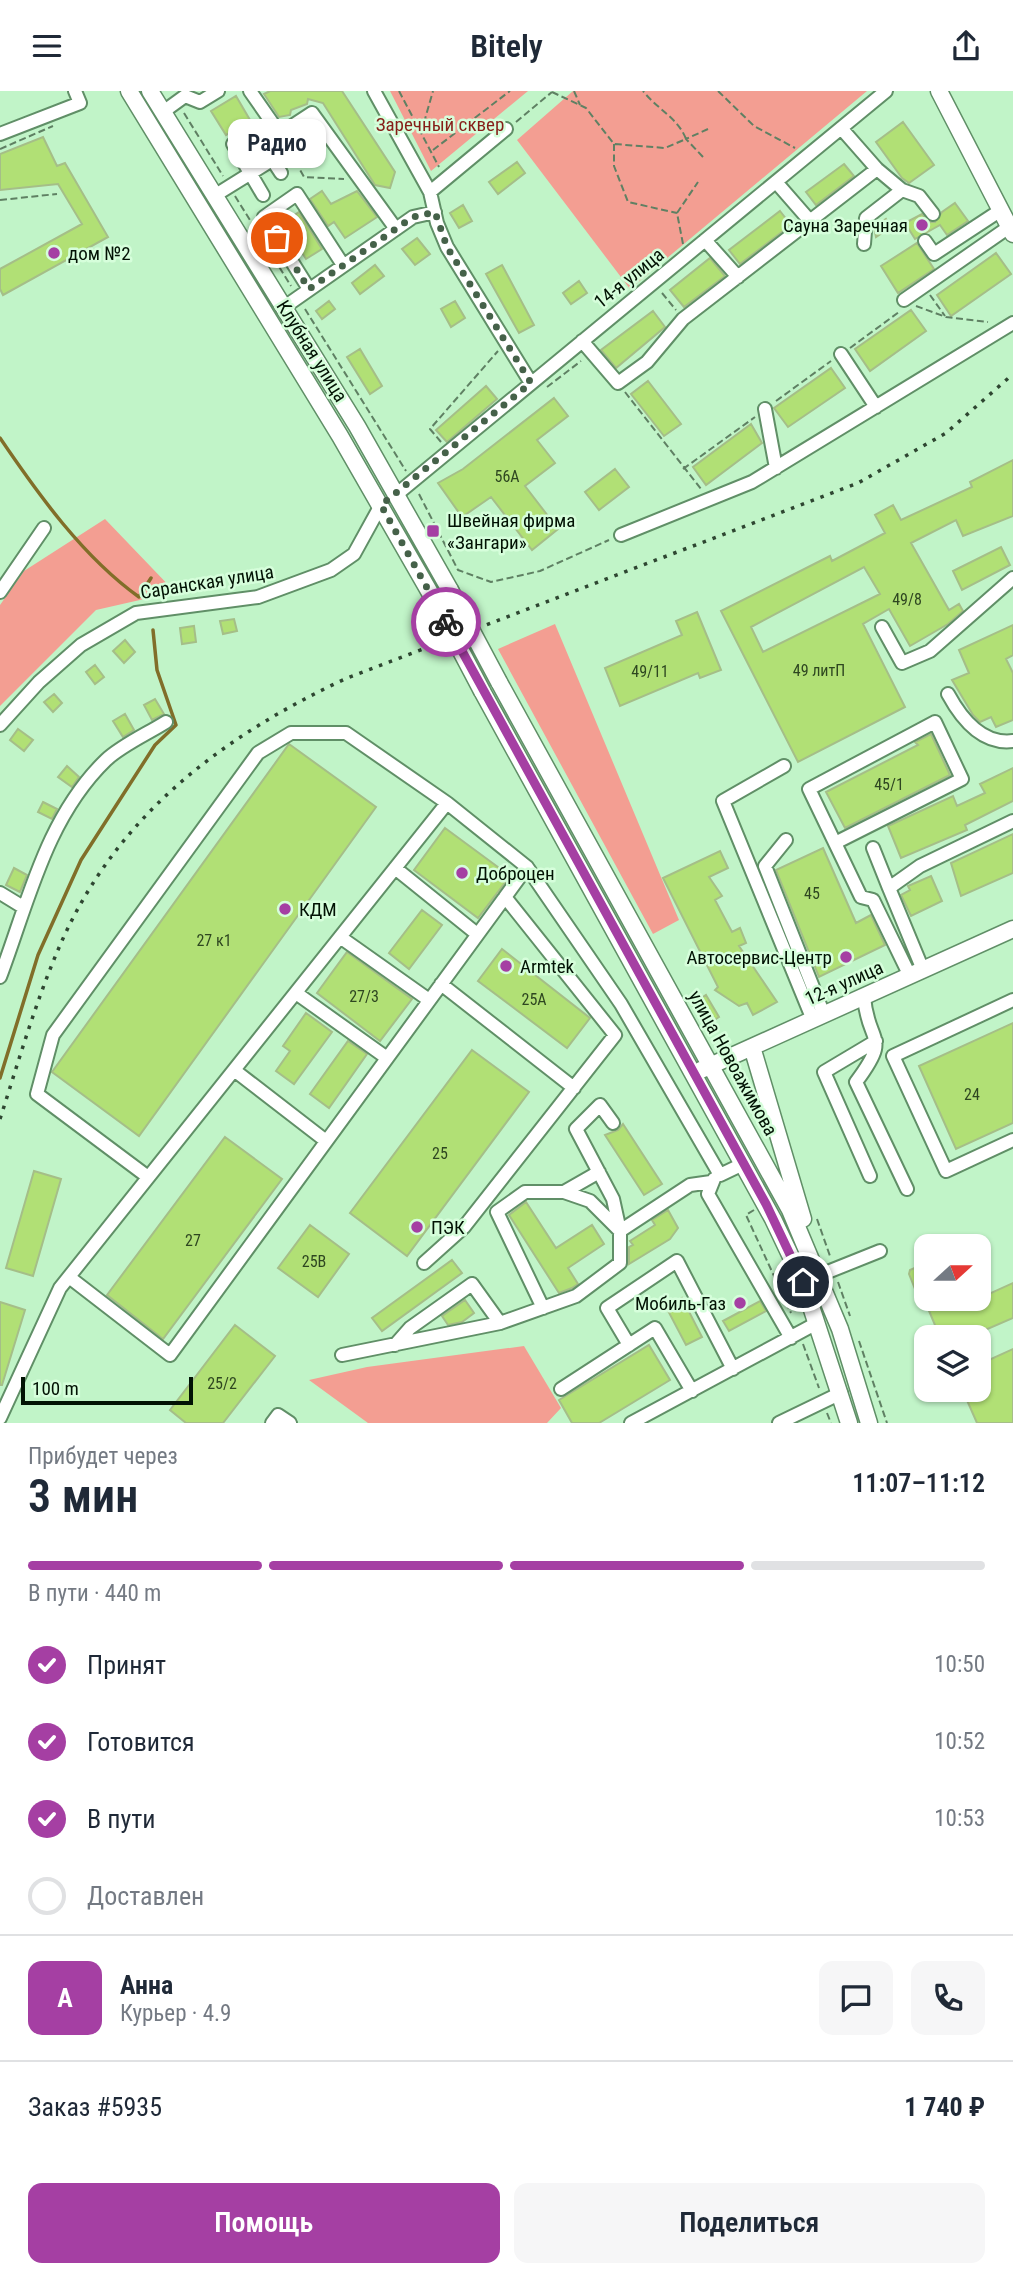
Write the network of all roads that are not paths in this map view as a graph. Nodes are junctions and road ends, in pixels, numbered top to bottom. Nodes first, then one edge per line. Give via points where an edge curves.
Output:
1 (75, 91) edge
2 (129, 91) edge
3 (150, 91) edge
4 (218, 91) edge
5 (250, 91) edge
6 (374, 91) edge
7 (886, 91) edge
8 (939, 91) edge
9 (181, 96) edge
10 (163, 112) junction
11 (841, 128) junction
12 (506, 129) road end
13 (0, 134) edge
14 (272, 160) junction
15 (877, 169) junction
16 (250, 173) junction
17 (281, 173) dead end
18 (775, 182) junction
19 (902, 190) junction
20 (430, 191) junction
21 (214, 195) junction
22 (264, 195) dead end
23 (1001, 209) junction
24 (435, 212) junction
25 (933, 214) dead end
26 (810, 221) junction
27 (396, 229) junction
28 (1011, 230) edge
29 (705, 240) junction
30 (925, 241) dead end
31 (864, 244) dead end
32 (343, 265) junction
33 (738, 277) junction
34 (309, 289) junction
35 (907, 302) road end
36 (283, 308) junction
37 (1012, 324) edge
38 (582, 341) junction
39 (841, 354) dead end
40 (531, 383) junction
41 (876, 407) junction
42 (765, 409) dead end
43 (776, 468) junction
44 (397, 494) junction
45 (381, 505) junction
46 (44, 528) dead end
47 (621, 535) road end
48 (1013, 578) edge
49 (450, 590) joint
50 (0, 592) edge
51 (433, 598) joint
52 (882, 627) dead end
53 (948, 694) dead end
54 (166, 722) dead end
55 (0, 725) edge
56 (1013, 741) edge
57 (784, 766) dead end
58 (447, 803) junction
59 (1013, 821) edge
60 (786, 839) dead end
61 (835, 843) junction
62 (873, 848) dead end
63 (527, 867) junction
64 (395, 868) junction
65 (889, 888) junction
66 (0, 893) edge
67 (505, 897) junction
68 (23, 907) junction
69 (1013, 929) edge
70 (477, 935) junction
71 (340, 937) junction
72 (917, 973) junction
73 (0, 978) edge
74 (441, 984) junction
75 (296, 993) junction
76 (864, 997) junction
77 (429, 1000) junction
78 (1013, 1000) edge
79 (819, 1017) junction
80 (876, 1041) junction
81 (752, 1047) junction
82 (387, 1058) junction
83 (710, 1065) junction
84 (234, 1070) junction
85 (693, 1073) junction
86 (574, 1088) junction
87 (613, 1123) dead end
88 (1013, 1140) edge
89 (326, 1141) junction
90 (743, 1164) junction
91 (599, 1172) junction
92 (870, 1176) dead end
93 (148, 1177) junction
94 (715, 1178) junction
95 (907, 1189) dead end
96 (564, 1192) junction
97 (620, 1231) junction
98 (880, 1251) dead end
99 (424, 1263) dead end
100 (827, 1272) junction
101 (69, 1277) junction
102 (543, 1308) junction
103 (419, 1322) junction
104 (817, 1323) junction
105 (500, 1324) junction
106 (431, 1337) junction
107 (790, 1338) junction
108 (395, 1345) junction
109 (629, 1345) junction
110 (342, 1355) dead end
111 (733, 1369) junction
112 (561, 1389) dead end
113 (692, 1391) junction
114 (841, 1393) junction
115 (0, 1418) edge
116 (272, 1423) edge
117 (289, 1423) edge
118 (631, 1423) edge
119 (779, 1423) edge
120 (849, 1423) edge
121 (869, 1423) edge

1 - 13 street via 80,103
2 - 45 main road, Клубная улица
3 - 10 main road, Клубная улица
4 - 9 street via 200,101
5 - 27 street via 280,134 312,113
6 - 20 street
7 - 11 street, 14-я улица
8 - 23 main road
9 - 10 street
10 - 21 main road, Клубная улица
11 - 15 street
11 - 18 street, 14-я улица
12 - 20 street
14 - 16 street
14 - 16 street via 254,132 233,144
14 - 17 street
15 - 19 street
15 - 26 street
16 - 21 street
16 - 22 street
18 - 26 street
18 - 29 street, 14-я улица
19 - 25 street via 919,196
19 - 31 street via 866,218
20 - 24 street
21 - 36 main road, Клубная улица
23 - 28 main road
23 - 30 street via 934,254
24 - 27 street via 413,217
24 - 40 street via 447,247
26 - 33 street
27 - 32 street
28 - 35 street
29 - 33 street
29 - 38 street, 14-я улица
32 - 34 street
32 - 34 street via 297,194 264,216
33 - 38 street via 683,319 647,362 618,383
34 - 36 street
36 - 44 main road, Клубная улица
37 - 41 street
38 - 40 street, 14-я улица
39 - 41 street
40 - 44 street, 14-я улица
41 - 43 street
42 - 43 street
43 - 47 street
44 - 45 main road
44 - 49 main road, Клубная улица
45 - 51 main road, Клубная улица
45 - 55 street, Саранская улица via 355,554 331,570 258,597 136,613 81,645
46 - 50 street
48 - 52 street via 930,651 902,663
49 - 83 main road, улица Новоажимова, bridge
51 - 85 main road, улица Новоажимова, bridge
53 - 56 street via 962,719 976,731
54 - 68 street via 107,759 81,790 54,834
57 - 79 street via 723,801
58 - 63 street
58 - 64 street
58 - 93 street via 346,733 291,733 258,753 53,1035 37,1094
59 - 65 street via 920,866
60 - 79 street via 765,866
61 - 61 street via 809,789 935,722 962,779
61 - 72 street via 861,897 873,900
62 - 65 street
63 - 67 street
63 - 94 street via 641,1036
64 - 70 street
64 - 71 street
65 - 72 street
66 - 68 street
67 - 70 street
67 - 86 street via 615,1035
68 - 73 street
69 - 72 main road, 12-я улица
70 - 74 street
71 - 75 street
71 - 77 street
72 - 76 main road, 12-я улица
74 - 77 street
74 - 86 street
75 - 82 street
75 - 84 street
76 - 79 main road, 12-я улица
76 - 80 street
77 - 82 street
78 - 88 street via 893,1056 946,1171
79 - 81 main road, 12-я улица
80 - 92 street via 824,1072
80 - 95 street via 871,1062 856,1083
81 - 83 main road, 12-я улица
81 - 100 main road
82 - 89 street
83 - 85 main road, 12-я улица
83 - 100 main road, улица Новоажимова
84 - 89 street
84 - 93 street
85 - 90 main road, улица Новоажимова
86 - 99 street via 464,1227
87 - 91 street via 600,1105 576,1129
89 - 101 street via 170,1355
90 - 94 street
90 - 104 main road, улица Новоажимова via 786,1245
91 - 96 street
91 - 97 street via 613,1199
93 - 101 street
94 - 97 street via 690,1185
94 - 107 street via 708,1194
96 - 97 street via 590,1201
96 - 102 street via 524,1192 497,1212
97 - 102 street via 620,1263 576,1296
98 - 100 street
100 - 121 main road, улица Новоажимова
101 - 115 street
102 - 105 street
103 - 105 street via 472,1284
103 - 106 street
103 - 108 street
104 - 107 street
104 - 114 main road, улица Новоажимова
105 - 106 street
106 - 108 street
107 - 111 street
108 - 110 street
109 - 111 street via 607,1308 677,1261
109 - 112 street
109 - 113 street via 655,1328
111 - 113 street
113 - 118 street
114 - 119 street
114 - 120 main road, улица Новоажимова
116 - 117 street via 278,1415

